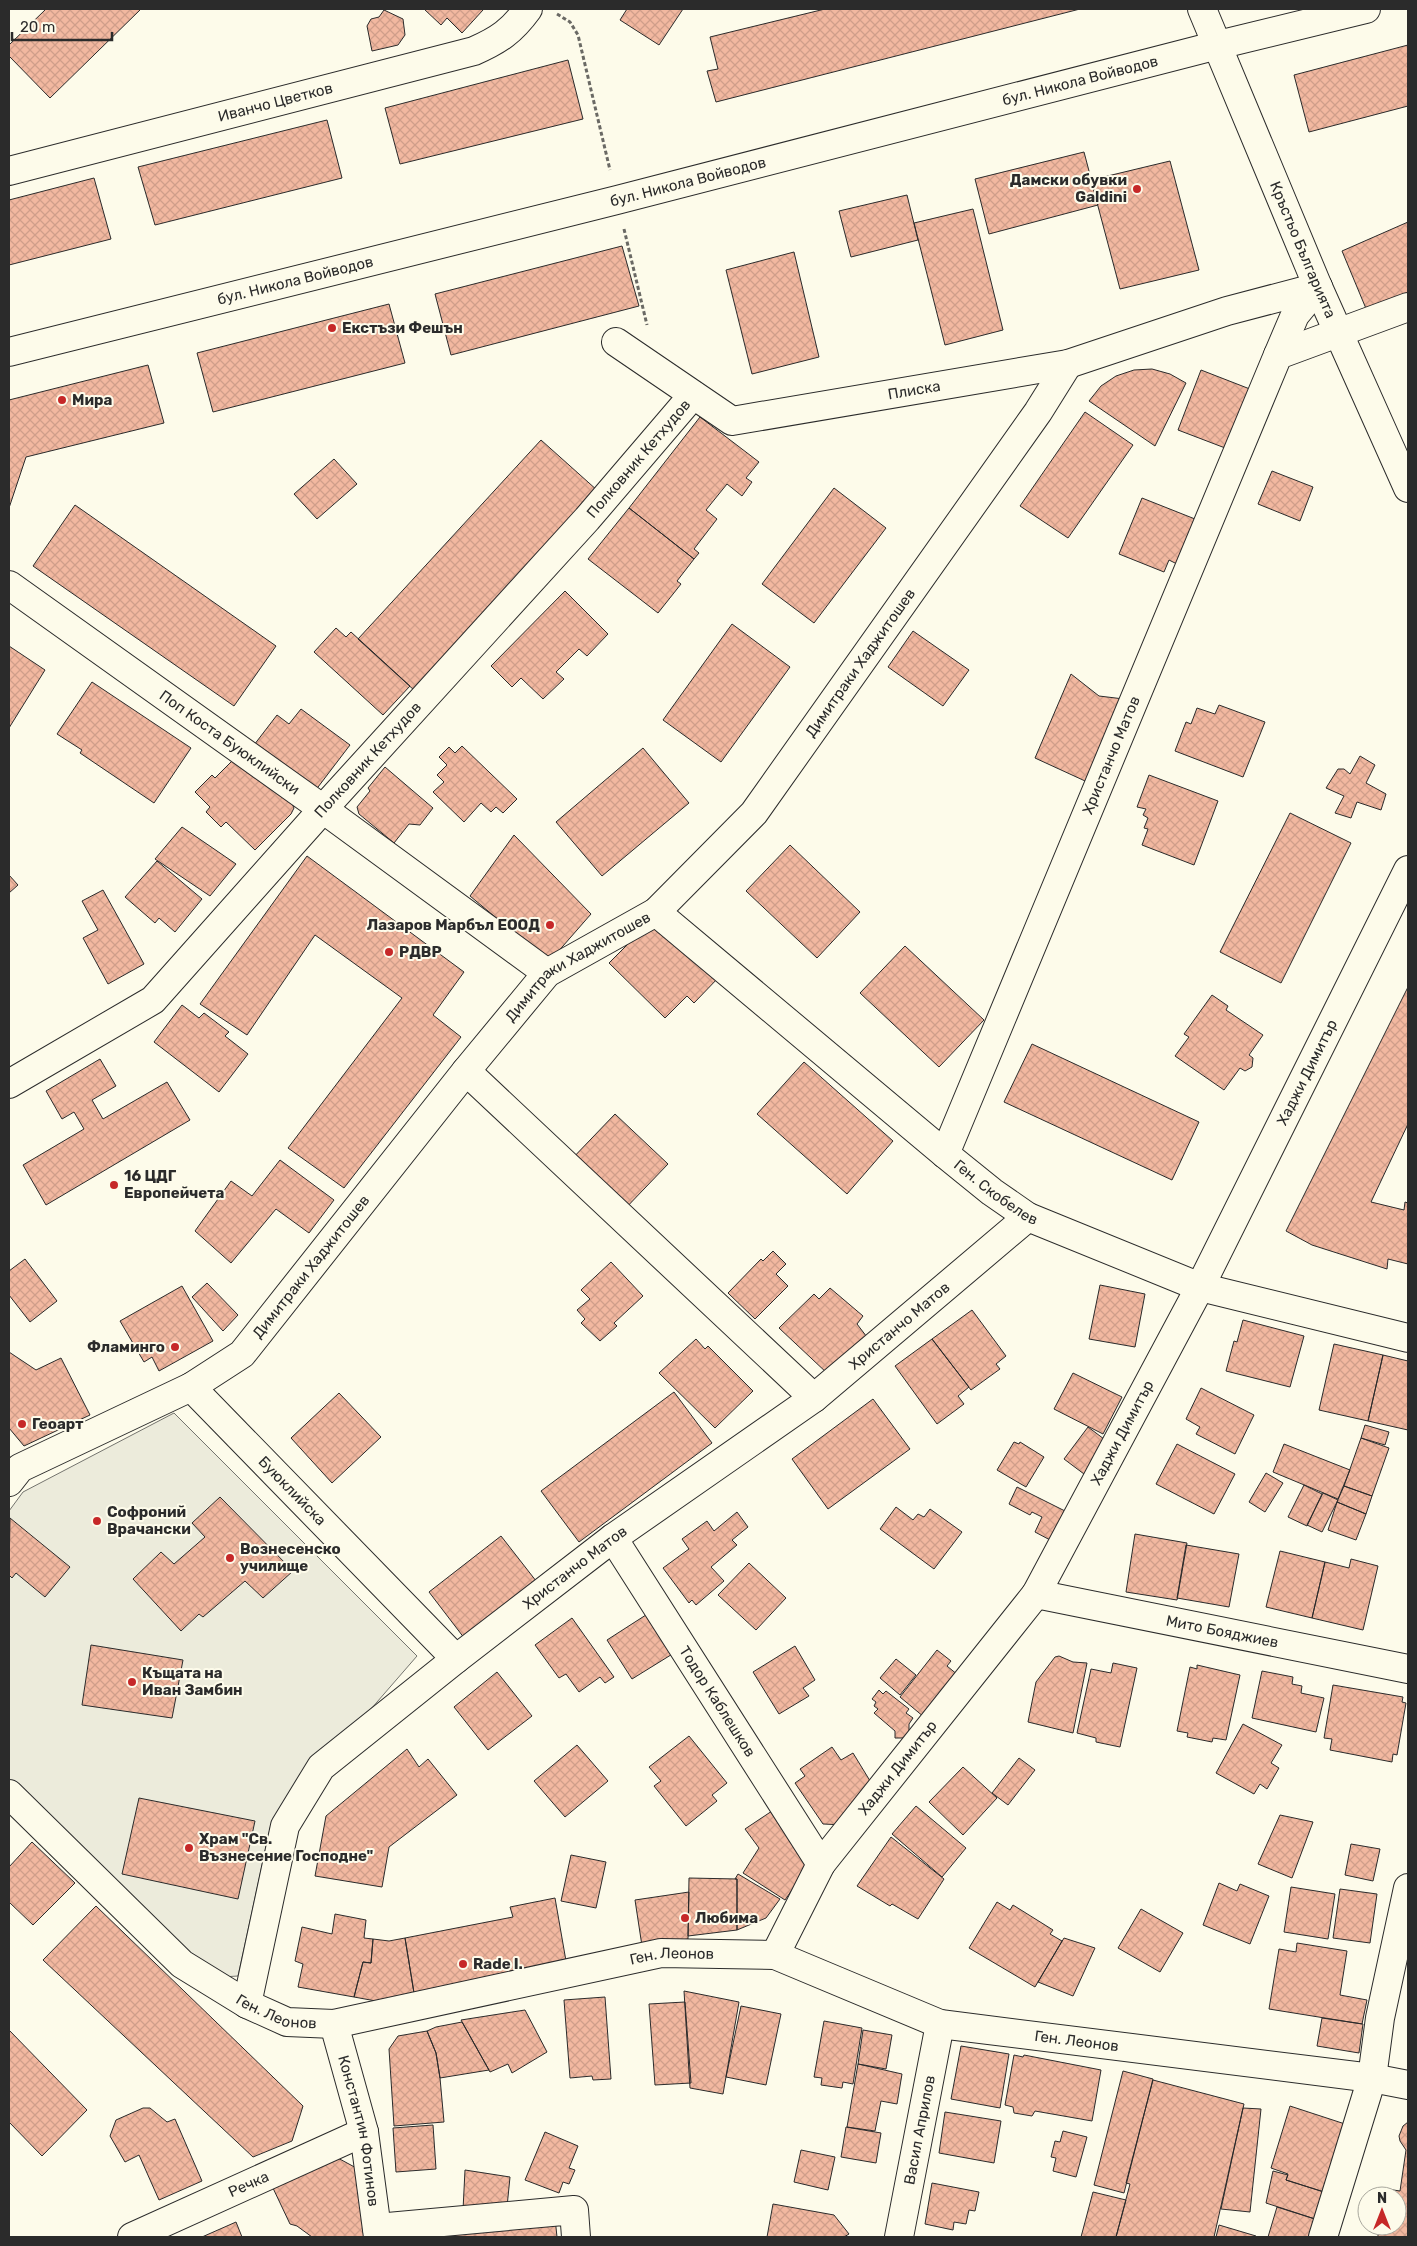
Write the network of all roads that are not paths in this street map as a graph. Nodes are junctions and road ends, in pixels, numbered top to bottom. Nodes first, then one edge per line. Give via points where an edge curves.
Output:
1 (528, 9) edge
2 (1202, 9) edge
3 (1366, 9) edge
4 (1218, 45) junction
5 (9, 171) edge
6 (1318, 287) junction
7 (1408, 307) edge
8 (1340, 333) junction
9 (616, 342) dead end
10 (9, 352) edge
11 (1278, 356) junction
12 (1068, 364) junction
13 (693, 395) junction
14 (1408, 488) edge
15 (9, 586) edge
16 (323, 809) junction
17 (1408, 870) edge
18 (656, 912) junction
19 (547, 973) junction
20 (466, 1071) junction
21 (9, 1084) edge
22 (945, 1154) junction
23 (1028, 1217) junction
24 (1200, 1287) junction
25 (1408, 1338) edge
26 (191, 1387) junction
27 (814, 1398) junction
28 (13, 1470) edge
29 (613, 1538) junction
30 (1036, 1594) junction
31 (456, 1659) junction
32 (1408, 1669) edge
33 (9, 1794) edge
34 (821, 1864) junction
35 (1408, 1888) edge
36 (775, 1955) junction
37 (247, 2004) junction
38 (334, 2024) junction
39 (940, 2024) junction
40 (1372, 2078) junction
41 (1408, 2085) edge
42 (364, 2132) junction
43 (377, 2233) edge
44 (132, 2237) edge
45 (576, 2237) edge
46 (899, 2237) edge
47 (1323, 2237) edge

1 - 5 street, Иванчо Цветков via 515,26 495,42 474,51
2 - 4 street, Кръстьо Българията
3 - 4 street, бул. Никола Войводов
4 - 6 street, Кръстьо Българията
4 - 10 street, бул. Никола Войводов
6 - 8 street, Кръстьо Българията
6 - 11 street, Христанчо Матов via 1295,315
6 - 12 street, Плиска via 1227,311
7 - 8 street
8 - 11 street
8 - 14 street, Кръстьо Българията
9 - 13 street, Плиска
11 - 22 street, Христанчо Матов
12 - 13 street, Плиска via 732,421
12 - 18 street, Димитраки Хаджитошев via 1038,412 754,813
13 - 16 street, Полковник Кетхудов via 588,519
15 - 16 street, Поп Коста Буюклийски
16 - 19 street, Поп Коста Буюклийски
16 - 21 street, Полковник Кетхудов via 152,1000
17 - 24 street, Хаджи Димитър
18 - 19 street, Димитраки Хаджитошев
18 - 22 street, Ген. Скобелев
19 - 20 street, Димитраки Хаджитошев
20 - 26 street, Димитраки Хаджитошев via 242,1354
20 - 27 street
22 - 23 street, Ген. Скобелев
23 - 24 street, Ген. Скобелев
23 - 27 street, Христанчо Матов
24 - 25 street, Ген. Скобелев
24 - 30 street, Хаджи Димитър
26 - 28 street, Димитраки Хаджитошев
26 - 31 street, Буюклийска
27 - 29 street, Христанчо Матов
29 - 31 street, Христанчо Матов
29 - 34 street, Тодор Каблешков
30 - 32 street, Мито Бояджиев
30 - 34 street, Хаджи Димитър
31 - 37 street, Христанчо Матов via 321,1767 285,1826
33 - 37 street, Ген. Леонов via 182,1964
34 - 36 street, Хаджи Димитър
35 - 40 street via 1380,2018
36 - 38 street, Ген. Леонов via 661,1952
36 - 39 street, Ген. Леонов
37 - 38 street, Ген. Леонов via 287,2022
38 - 42 street, Константин Фотинов
39 - 40 street, Ген. Леонов
39 - 46 street, Васил Априлов
40 - 41 street, Ген. Леонов
40 - 47 street
42 - 43 street, Константин Фотинов
42 - 44 street, Речка
43 - 45 street via 574,2210

